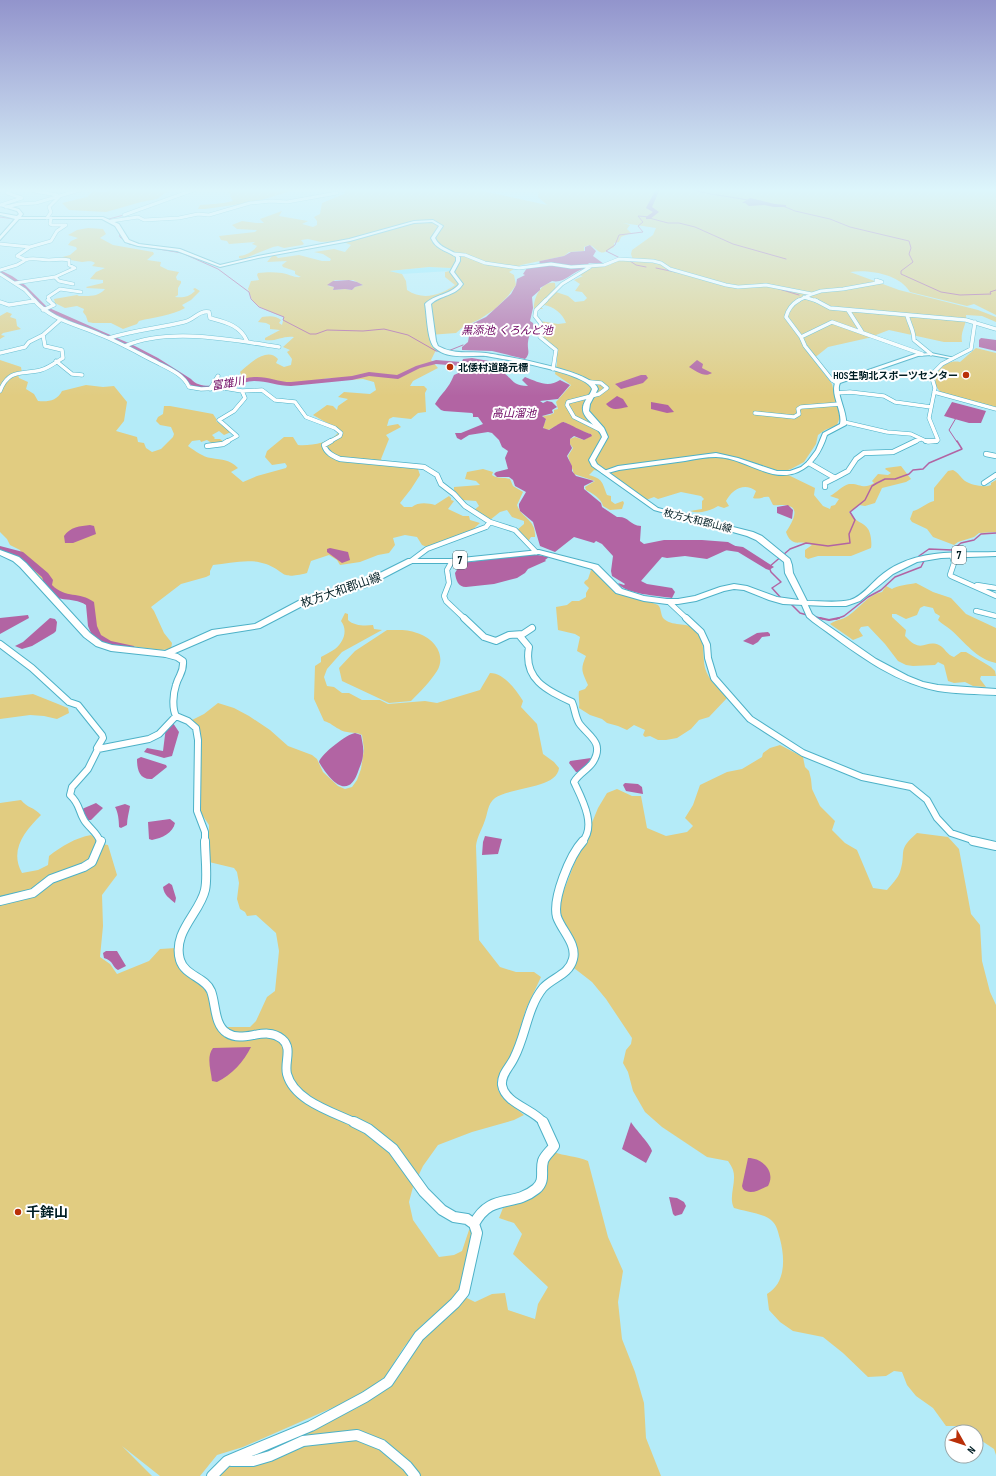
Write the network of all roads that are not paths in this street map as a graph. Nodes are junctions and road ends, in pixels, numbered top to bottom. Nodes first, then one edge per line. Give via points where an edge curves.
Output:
1 (21, 258) edge
2 (199, 258) edge
3 (254, 258) edge
4 (458, 258) edge
5 (472, 258) edge
6 (25, 260) junction
7 (591, 266) junction
8 (0, 270) edge
9 (0, 274) edge
10 (55, 277) junction
11 (876, 282) dead end
12 (15, 283) junction
13 (73, 284) dead end
14 (81, 292) dead end
15 (812, 294) junction
16 (804, 298) junction
17 (34, 301) junction
18 (0, 302) edge
19 (43, 310) junction
20 (848, 310) junction
21 (907, 315) junction
22 (60, 320) junction
23 (975, 322) junction
24 (996, 328) edge
25 (862, 332) junction
26 (43, 335) junction
27 (801, 337) junction
28 (109, 338) junction
29 (247, 340) junction
30 (127, 345) junction
31 (279, 347) dead end
32 (0, 353) edge
33 (922, 354) junction
34 (931, 354) junction
35 (953, 358) junction
36 (56, 361) junction
37 (553, 369) junction
38 (82, 375) dead end
39 (218, 376) dead end
40 (590, 382) junction
41 (837, 383) junction
42 (210, 389) junction
43 (0, 391) edge
44 (242, 391) junction
45 (934, 392) junction
46 (837, 393) junction
47 (592, 396) junction
48 (840, 404) junction
49 (931, 407) junction
50 (996, 408) edge
51 (755, 413) dead end
52 (844, 422) junction
53 (603, 431) junction
54 (921, 439) junction
55 (207, 446) dead end
56 (986, 454) dead end
57 (996, 456) edge
58 (809, 463) junction
59 (604, 472) junction
60 (996, 475) edge
61 (835, 478) junction
62 (984, 483) dead end
63 (825, 487) dead end
64 (490, 522) junction
65 (0, 552) edge
66 (536, 552) junction
67 (996, 554) edge
68 (952, 555) junction
69 (411, 561) junction
70 (452, 561) junction
71 (960, 581) junction
72 (996, 588) edge
73 (996, 596) edge
74 (670, 602) junction
75 (804, 603) junction
76 (976, 611) dead end
77 (996, 616) edge
78 (532, 628) dead end
79 (519, 635) junction
80 (0, 644) edge
81 (166, 654) junction
82 (996, 692) edge
83 (176, 716) junction
84 (97, 748) dead end
85 (996, 846) edge
86 (0, 901) edge
87 (474, 1224) junction
88 (227, 1461) junction
89 (212, 1476) edge
90 (415, 1476) edge

1 - 6 street
2 - 3 main road via 220,266
4 - 37 main road via 452,274 461,282 461,286 428,304 434,345 453,354 485,354
5 - 7 street via 485,263 515,268 553,264 571,267
6 - 8 street via 18,265
6 - 10 street via 69,260 69,265 75,268
7 - 15 street via 608,264 619,259 655,261 670,269 726,286 766,285
7 - 37 street via 562,284 536,310 535,316 542,325 540,337 556,350
9 - 12 street
10 - 12 street
10 - 13 street via 59,281
11 - 15 street
12 - 17 street
14 - 19 street via 58,289 48,297 54,305
15 - 16 street
16 - 20 street via 830,308
16 - 27 street via 791,305 786,314 787,320
17 - 18 street via 9,305
17 - 19 street
19 - 22 street
20 - 21 street
20 - 25 street
21 - 23 street
21 - 34 street via 914,331 914,340
22 - 26 street
22 - 28 street
23 - 24 street
23 - 35 street via 971,349
25 - 27 street via 832,322
25 - 33 street
26 - 32 street via 25,346
26 - 36 street via 45,346 62,350 63,358
27 - 41 street via 805,346
28 - 29 street via 130,331 188,321 205,311 209,312 210,318 240,329 245,333
28 - 30 street
29 - 30 street via 168,336
29 - 31 street
30 - 42 street via 186,380 189,387
33 - 34 street
33 - 41 street
34 - 35 street
35 - 45 street via 934,372
36 - 38 street via 72,374
36 - 43 street via 42,370 28,373 21,371 9,376 3,381
37 - 40 main road
39 - 42 street
40 - 47 main road via 595,389
40 - 47 street via 606,385 601,393
41 - 46 street
42 - 44 street
44 - 55 street via 245,398 242,402 234,411 219,420 237,436 223,444
44 - 64 street via 262,390 276,400 295,402 306,417 339,431 340,436 324,445 334,457 432,470 441,484 465,506
45 - 49 street
45 - 50 street
46 - 48 street
46 - 49 street via 884,396 895,402
47 - 53 main road via 587,402 586,410
47 - 53 street via 572,400 567,405 574,417
48 - 51 street via 801,407 798,409 799,414 794,417
48 - 52 street
49 - 54 street via 930,422 938,440 932,443
52 - 54 street via 886,432 904,432
52 - 58 street via 839,428 824,434 819,450
53 - 59 main road, 枚方大和郡山線 via 604,438 592,462
54 - 61 street via 893,452 864,453 848,471
56 - 57 street
58 - 59 street via 795,472 781,474 736,459 710,456
58 - 61 street
59 - 75 main road, 枚方大和郡山線 via 656,509 759,538 787,560 788,571
60 - 62 street
61 - 63 street via 825,483
64 - 66 street via 515,530
64 - 69 street via 486,526 427,549
65 - 81 main road via 23,565 87,636 99,644
66 - 70 main road, 枚方大和郡山線 / 7
66 - 74 main road, 枚方大和郡山線 / 7 via 595,567 612,585 627,594
67 - 68 main road, 枚方大和郡山線 / 7
68 - 71 street via 955,564 950,575
68 - 75 main road, 枚方大和郡山線 / 7 via 921,558 890,571 852,602
69 - 70 main road, 枚方大和郡山線 / 7
69 - 81 main road, 枚方大和郡山線 / 7 via 363,585 305,601 257,626 215,632
70 - 79 street via 447,570 449,583 444,596 451,608 484,637 496,641 510,635
71 - 72 street
71 - 73 street
74 - 75 main road, 枚方大和郡山線 / 7 via 740,587 787,603
74 - 85 street via 701,632 707,645 714,678 750,719 803,753 862,777 911,788 927,800 937,818 952,833 971,842
75 - 82 street via 815,620 897,674 938,688
76 - 77 street
78 - 79 street
79 - 87 street via 529,647 526,662 531,674 554,694 572,702 580,725 595,739 597,750 592,763 574,782 580,791 589,828 588,835 578,847 557,900 558,918 574,948 572,962 565,973 544,986 538,995 515,1057 502,1079 502,1086 511,1098 542,1121 554,1146 543,1160 543,1176 536,1189 529,1194 489,1206 482,1211
80 - 84 street via 32,668 69,702 78,705 102,734 103,738
81 - 83 street via 183,661 184,669 176,684 174,697 173,710
83 - 86 street via 157,735 149,739 98,749 88,769 71,787 70,795 78,801 82,817 101,841 92,862 51,879 33,892
83 - 87 street via 196,728 197,811 205,832 204,890 184,929 179,945 180,959 185,969 211,989 220,1023 227,1032 237,1036 275,1033 284,1040 288,1049 286,1070 289,1081 304,1098 368,1129 393,1149 424,1192 442,1210 454,1218 467,1219
87 - 88 street via 477,1233 464,1292 419,1336 388,1382 311,1426
88 - 89 street
88 - 90 street via 253,1461 303,1442 357,1435 382,1445

